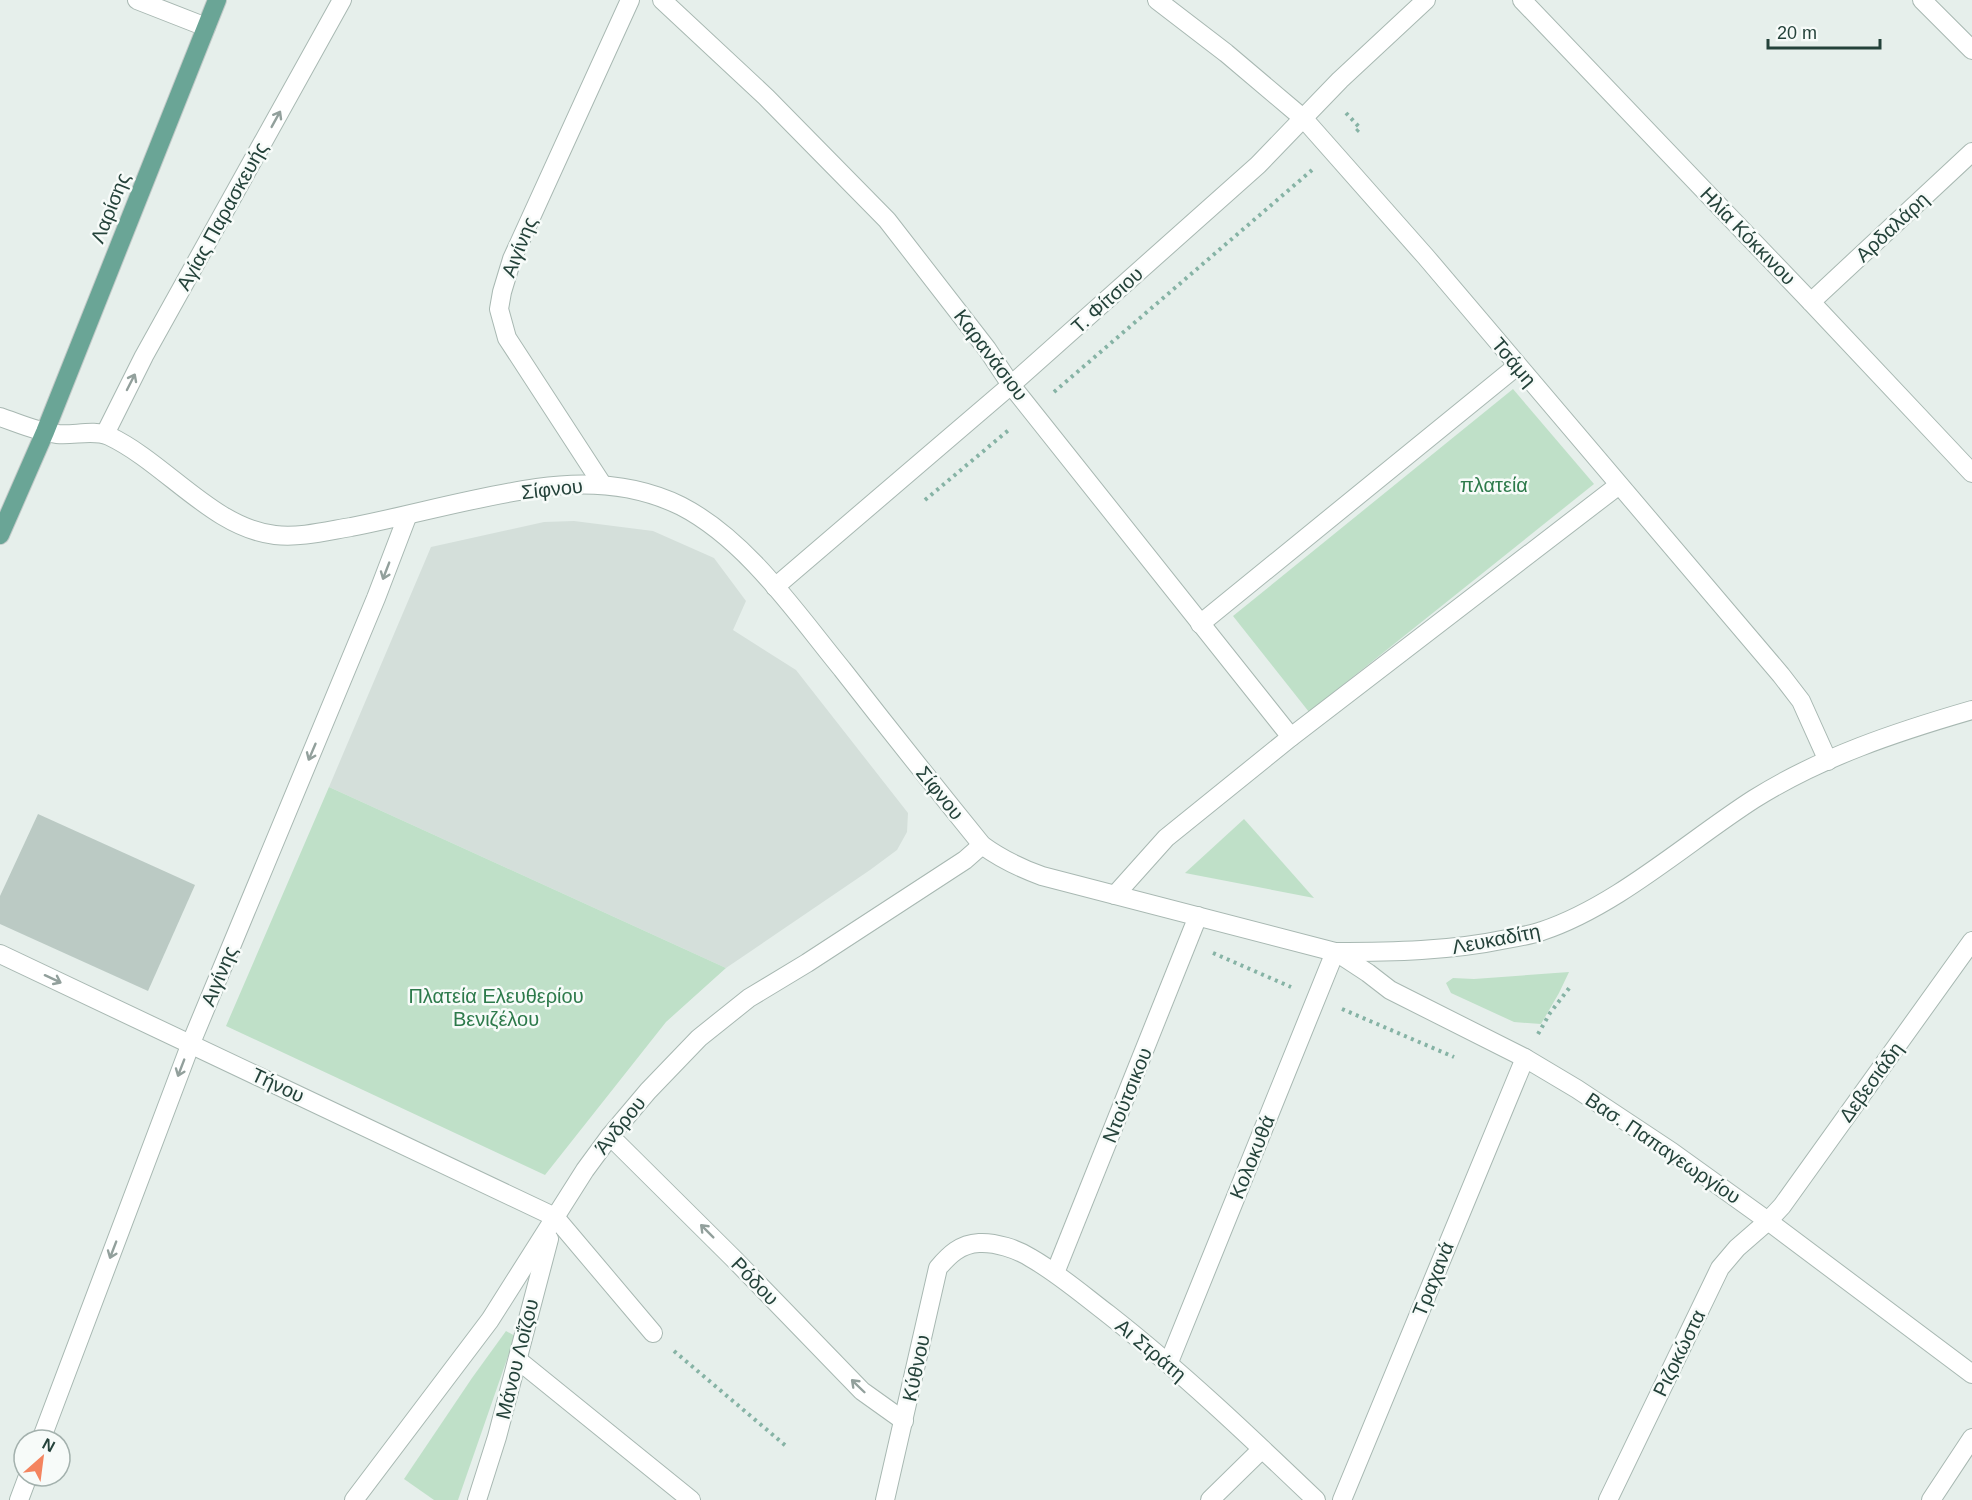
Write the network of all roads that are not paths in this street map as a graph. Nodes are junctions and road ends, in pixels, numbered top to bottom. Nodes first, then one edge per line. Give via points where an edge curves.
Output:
1 (137, 0) edge
2 (217, 0) edge
3 (342, 0) edge
4 (630, 0) edge
5 (662, 0) edge
6 (1157, 0) edge
7 (1426, 0) edge
8 (1522, 0) edge
9 (1922, 0) edge
10 (206, 27) junction
11 (1972, 50) edge
12 (1304, 118) junction
13 (1972, 152) edge
14 (1811, 302) junction
15 (1517, 366) junction
16 (1011, 385) junction
17 (0, 417) edge
18 (45, 432) junction
19 (105, 434) junction
20 (1972, 473) edge
21 (602, 484) junction
22 (1619, 485) junction
23 (407, 517) junction
24 (0, 535) edge
25 (775, 587) junction
26 (1200, 624) junction
27 (1972, 710) edge
28 (1291, 737) junction
29 (1828, 761) junction
30 (982, 845) junction
31 (1115, 895) junction
32 (1198, 916) junction
33 (1972, 941) edge
34 (1335, 952) junction
35 (0, 954) edge
36 (191, 1043) junction
37 (1525, 1058) junction
38 (610, 1136) junction
39 (555, 1217) junction
40 (1768, 1221) junction
41 (963, 1246) joint
42 (1056, 1273) junction
43 (653, 1333) road end
44 (518, 1360) junction
45 (1169, 1362) junction
46 (1972, 1374) edge
47 (904, 1421) junction
48 (46, 1428) edge
49 (1972, 1438) edge
50 (1262, 1449) junction
51 (354, 1500) edge
52 (477, 1500) edge
53 (691, 1500) edge
54 (885, 1500) edge
55 (1210, 1500) edge
56 (1316, 1500) edge
57 (1342, 1500) edge
58 (1608, 1500) edge
59 (1931, 1500) edge

1 - 10 street
2 - 10 main road, Λαρίσης
19 -> 3 street, Αγίας Παρασκευής via 144,356
4 - 21 street, Αιγίνης via 512,259 499,309 507,338
5 - 16 street, Καρανάσιου via 766,97 887,220
6 - 12 street, Τσάμη
7 - 12 street, Τ. Φίτσιου
8 - 14 street, Ηλία Κόκκινου
9 - 11 street
10 - 18 main road, Λαρίσης
12 - 15 street, Τσάμη
12 - 16 street, Τ. Φίτσιου via 1258,165
13 - 14 street, Αρδαλάρη
14 - 20 street, Ηλία Κόκκινου
15 - 22 street, Τσάμη
15 - 26 street
16 - 25 street, Τ. Φίτσιου
16 - 26 street, Καρανάσιου
17 - 18 street, Σίφνου
18 - 19 street, Σίφνου
18 - 24 main road, Λαρίσης
19 - 23 street, Σίφνου via 147,459 220,514 257,532 300,535
21 - 23 street, Σίφνου via 536,488
21 - 25 street, Σίφνου via 682,506 757,564
22 - 28 street
22 - 29 street, Τσάμη via 1801,701
23 -> 36 street, Αιγίνης
25 - 30 street, Σίφνου
26 - 28 street, Καρανάσιου
27 - 29 street, Λευκαδίτη via 1872,741
28 - 31 street via 1166,838
29 - 34 street, Λευκαδίτη via 1755,798 1571,920 1540,932 1450,949
30 - 31 street, Λευκαδίτη via 1005,861 1042,876
30 - 38 street, Άνδρου via 945,873 749,998 699,1038
31 - 32 street, Λευκαδίτη
32 - 34 street, Λευκαδίτη
32 - 42 street, Ντούτσικου
33 - 40 street, Δεβεσιάδη
34 - 37 street, Βασ. Παπαγεωργίου via 1390,990
34 - 45 street, Κολοκυθά
35 -> 36 street, Τήνου
36 - 39 street, Τήνου
36 -> 48 street, Αιγίνης
37 - 40 street, Βασ. Παπαγεωργίου via 1672,1152
37 - 57 street, Τραχανά
38 - 39 street, Άνδρου
47 -> 38 street, Ρόδου via 862,1391
39 - 43 street
39 - 44 street, Μάνου Λοΐζου
39 - 51 street, Άνδρου via 490,1320
40 - 46 street, Βασ. Παπαγεωργίου
40 - 58 street, Ριζοκώστα via 1720,1268
41 - 42 street, Αι Στράτη via 981,1242 1006,1247
41 - 47 street, Κύθνου via 938,1269
42 - 45 street, Αι Στράτη
44 - 52 street, Μάνου Λοΐζου
44 - 53 street
45 - 50 street, Αι Στράτη
47 - 54 street, Κύθνου
49 - 59 street
50 - 55 street
50 - 56 street, Αι Στράτη

